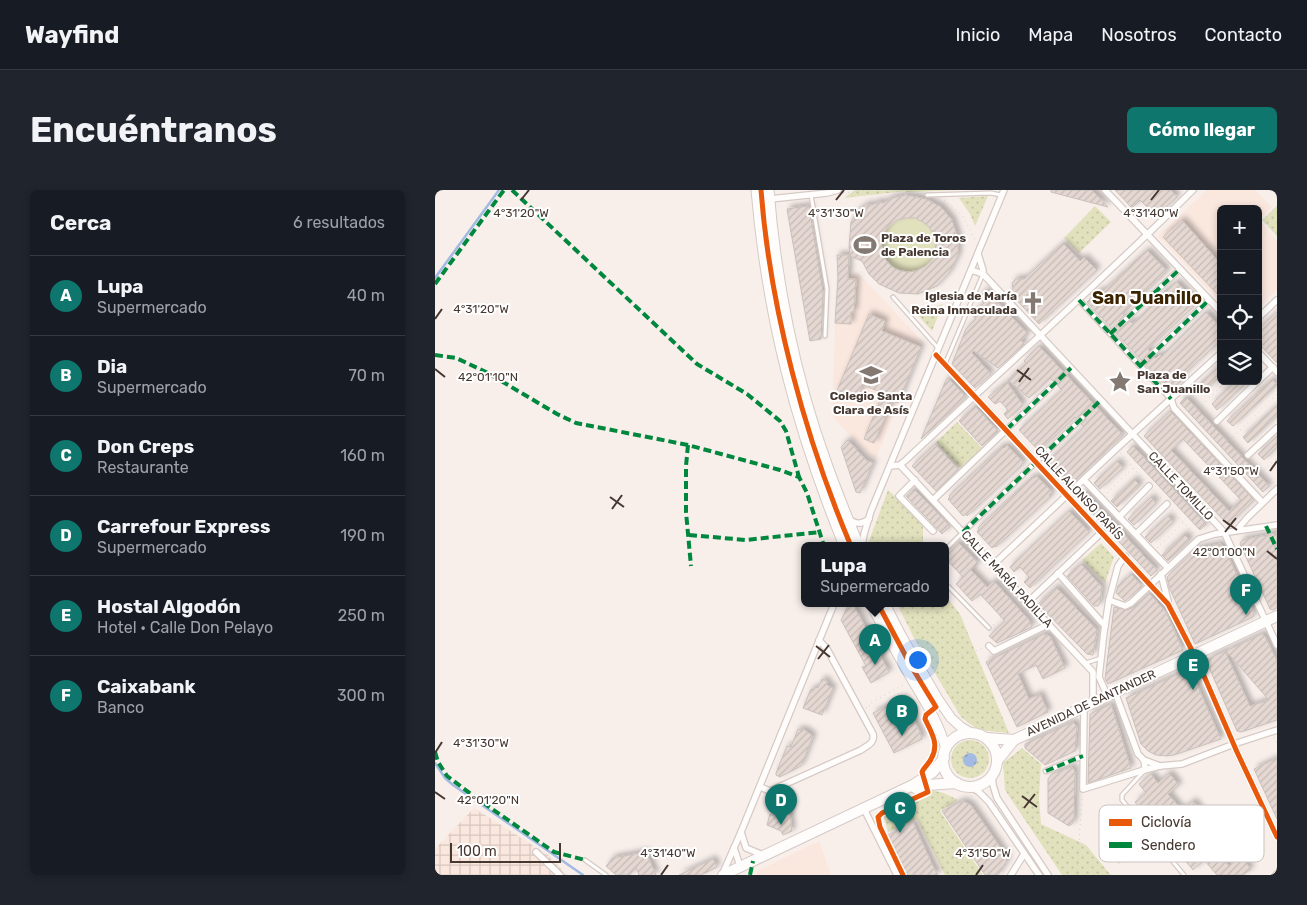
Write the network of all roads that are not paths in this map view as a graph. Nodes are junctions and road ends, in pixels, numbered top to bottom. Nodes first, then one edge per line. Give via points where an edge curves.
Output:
1 (757, 190) edge
2 (783, 190) edge
3 (1105, 190) edge
4 (1193, 190) edge
5 (836, 191) edge
6 (1003, 193) edge
7 (769, 194) edge
8 (811, 195) junction
9 (927, 195) dead end
10 (784, 197) junction
11 (1148, 235) junction
12 (979, 252) junction
13 (1180, 269) junction
14 (971, 270) junction
15 (983, 274) junction
16 (893, 297) dead end
17 (1079, 300) junction
18 (1209, 300) junction
19 (1277, 300) edge
20 (1217, 308) edge
21 (1262, 314) edge
22 (1123, 322) tunnel mouth
23 (1041, 335) junction
24 (825, 336) dead end
25 (937, 352) junction
26 (1153, 354) tunnel mouth
27 (1262, 356) edge
28 (1217, 358) edge
29 (945, 365) junction
30 (1275, 370) edge
31 (1262, 378) edge
32 (1254, 385) edge
33 (1051, 386) tunnel mouth
34 (975, 395) junction
35 (1171, 399) junction
36 (1082, 418) tunnel mouth
37 (1217, 421) road end
38 (1277, 428) edge
39 (1007, 429) junction
40 (1133, 434) junction
41 (1248, 455) road end
42 (1036, 462) junction
43 (900, 465) junction
44 (891, 466) junction
45 (915, 480) junction
46 (1084, 480) junction
47 (1149, 486) road end
48 (1277, 487) edge
49 (1068, 495) junction
50 (933, 500) junction
51 (1263, 502) junction
52 (1167, 504) road end
53 (1119, 517) junction
54 (1247, 518) junction
55 (869, 519) junction
56 (848, 520) junction
57 (1277, 525) edge
58 (1253, 528) junction
59 (1237, 530) junction
60 (933, 531) dead end
61 (963, 532) junction
62 (1102, 532) junction
63 (1224, 532) junction
64 (1136, 534) junction
65 (842, 542) edge
66 (859, 542) edge
67 (862, 542) edge
68 (949, 546) edge
69 (1125, 556) junction
70 (994, 564) junction
71 (1167, 568) junction
72 (1058, 573) junction
73 (1161, 574) junction
74 (1151, 584) junction
75 (949, 587) edge
76 (1109, 600) junction
77 (1028, 602) junction
78 (1169, 604) junction
79 (833, 607) edge
80 (873, 607) edge
81 (887, 607) edge
82 (1277, 616) edge
83 (1266, 620) junction
84 (1049, 624) junction
85 (1105, 626) junction
86 (989, 628) road end
87 (819, 640) junction
88 (1277, 645) edge
89 (989, 646) road end
90 (1195, 654) junction
91 (1101, 658) junction
92 (1086, 663) junction
93 (1111, 694) junction
94 (1088, 704) junction
95 (1277, 730) edge
96 (971, 733) junction
97 (987, 738) junction
98 (1014, 740) junction
99 (1234, 744) junction
100 (945, 754) junction
101 (1083, 756) junction
102 (1144, 760) junction
103 (997, 761) junction
104 (1160, 766) junction
105 (1145, 770) junction
106 (1046, 771) dead end
107 (992, 775) junction
108 (957, 783) junction
109 (969, 786) junction
110 (760, 787) junction
111 (900, 792) junction
112 (1126, 805) edge
113 (1262, 805) edge
114 (864, 809) junction
115 (1264, 809) edge
116 (741, 832) junction
117 (1277, 837) edge
118 (734, 848) junction
119 (536, 852) dead end
120 (1025, 854) junction
121 (764, 856) junction
122 (585, 860) dead end
123 (1174, 862) edge
124 (744, 865) junction
125 (560, 875) edge
126 (607, 875) edge
127 (722, 875) edge
128 (897, 875) edge
129 (1011, 875) edge
130 (1039, 875) edge
131 (1048, 875) edge
132 (1185, 875) edge

1 - 65 main road via 767,286 788,381 815,470
2 - 10 street
3 - 11 street
4 - 11 street
5 - 8 street
6 - 9 lane
6 - 12 street
7 - 10 street
7 - 56 main road via 794,353 825,460
8 - 10 street
8 - 24 lane via 827,289
11 - 13 street
11 - 17 street
12 - 14 street
12 - 15 street
13 - 18 street
13 - 22 street
14 - 15 street
14 - 25 street
15 - 23 street, CALLE TOMILLO
15 - 29 lane
16 - 25 lane
17 - 23 street
17 - 35 street
18 - 20 street
18 - 26 street
19 - 21 street
23 - 34 street
23 - 40 street, CALLE TOMILLO
25 - 29 street, CALLE ALONSO PARÍS
25 - 44 street
27 - 30 street
28 - 35 street
29 - 34 street, CALLE ALONSO PARÍS
30 - 31 street
32 - 37 street
33 - 39 street
34 - 39 street, CALLE ALONSO PARÍS
34 - 43 street
35 - 40 street
35 - 51 street via 1174,408
36 - 42 street
38 - 41 street
39 - 42 street, CALLE ALONSO PARÍS
39 - 50 street
40 - 46 street
40 - 63 street, CALLE TOMILLO
42 - 49 street, CALLE ALONSO PARÍS
42 - 61 street
43 - 44 street
43 - 45 street, CALLE MARÍA PADILLA
44 - 55 street
45 - 50 street, CALLE MARÍA PADILLA
45 - 60 street via 899,496
46 - 49 street
46 - 53 street
47 - 53 street
48 - 51 street
49 - 62 street, CALLE ALONSO PARÍS
49 - 70 street
50 - 61 street, CALLE MARÍA PADILLA
51 - 54 street
52 - 64 street
53 - 64 street
54 - 58 street
54 - 59 street
55 - 56 street via 857,524
55 - 67 street
56 - 66 main road
57 - 58 street
58 - 59 street
59 - 63 street
61 - 68 lane
61 - 70 street, CALLE MARÍA PADILLA
62 - 69 street, CALLE ALONSO PARÍS
62 - 72 street
63 - 71 street via 1199,539
63 - 83 street, CALLE TOMILLO
64 - 71 street
69 - 74 street, CALLE ALONSO PARÍS
69 - 76 street via 1118,566
70 - 77 street, CALLE MARÍA PADILLA
71 - 73 street
72 - 77 street
72 - 85 street
73 - 74 street
73 - 78 street, CALLE ALONSO PARÍS
74 - 76 street via 1125,606
74 - 78 street, CALLE ALONSO PARÍS
75 - 86 lane
76 - 85 street
77 - 84 street, CALLE MARÍA PADILLA
78 - 90 street, CALLE ALONSO PARÍS
79 - 87 street
80 - 100 main road via 932,711
81 - 96 main road via 951,718
82 - 83 highway, AVENIDA DE SANTANDER
83 - 88 street, CALLE TOMILLO
83 - 90 highway, AVENIDA DE SANTANDER
84 - 89 street via 994,651
84 - 92 street, CALLE MARÍA PADILLA
85 - 91 street
87 - 110 street
87 - 110 street via 873,734 872,743 778,788 770,791
90 - 93 highway, AVENIDA DE SANTANDER
90 - 99 street, CALLE ALONSO PARÍS
91 - 92 lane
91 - 93 street via 1099,677
92 - 94 street, CALLE MARÍA PADILLA via 1093,672
93 - 94 highway, AVENIDA DE SANTANDER
93 - 102 street via 1138,754
94 - 98 highway, AVENIDA DE SANTANDER
94 - 101 street, CALLE MARÍA PADILLA
95 - 99 street
96 - 97 highway
96 - 100 highway via 956,737
97 - 98 highway
97 - 103 highway via 995,748
98 - 103 highway
99 - 104 street via 1182,764
99 - 113 street, CALLE ALONSO PARÍS
100 - 108 highway via 947,773
100 - 111 highway via 933,772
101 - 105 street, CALLE MARÍA PADILLA via 1083,789
101 - 106 street
102 - 104 street
102 - 105 street
103 - 107 highway
104 - 105 street
105 - 112 lane via 1122,796
107 - 109 highway via 982,784
107 - 131 street via 997,798
108 - 109 highway
108 - 111 highway via 926,785
109 - 120 street via 989,802
110 - 116 street
111 - 114 highway
114 - 121 highway
114 - 128 street
115 - 117 street, CALLE ALONSO PARÍS
116 - 118 street
116 - 121 street via 746,848
118 - 124 street via 737,859
118 - 127 street
119 - 125 street
120 - 129 street
120 - 130 street
121 - 124 highway
122 - 126 lane
123 - 132 lane
124 - 127 highway

